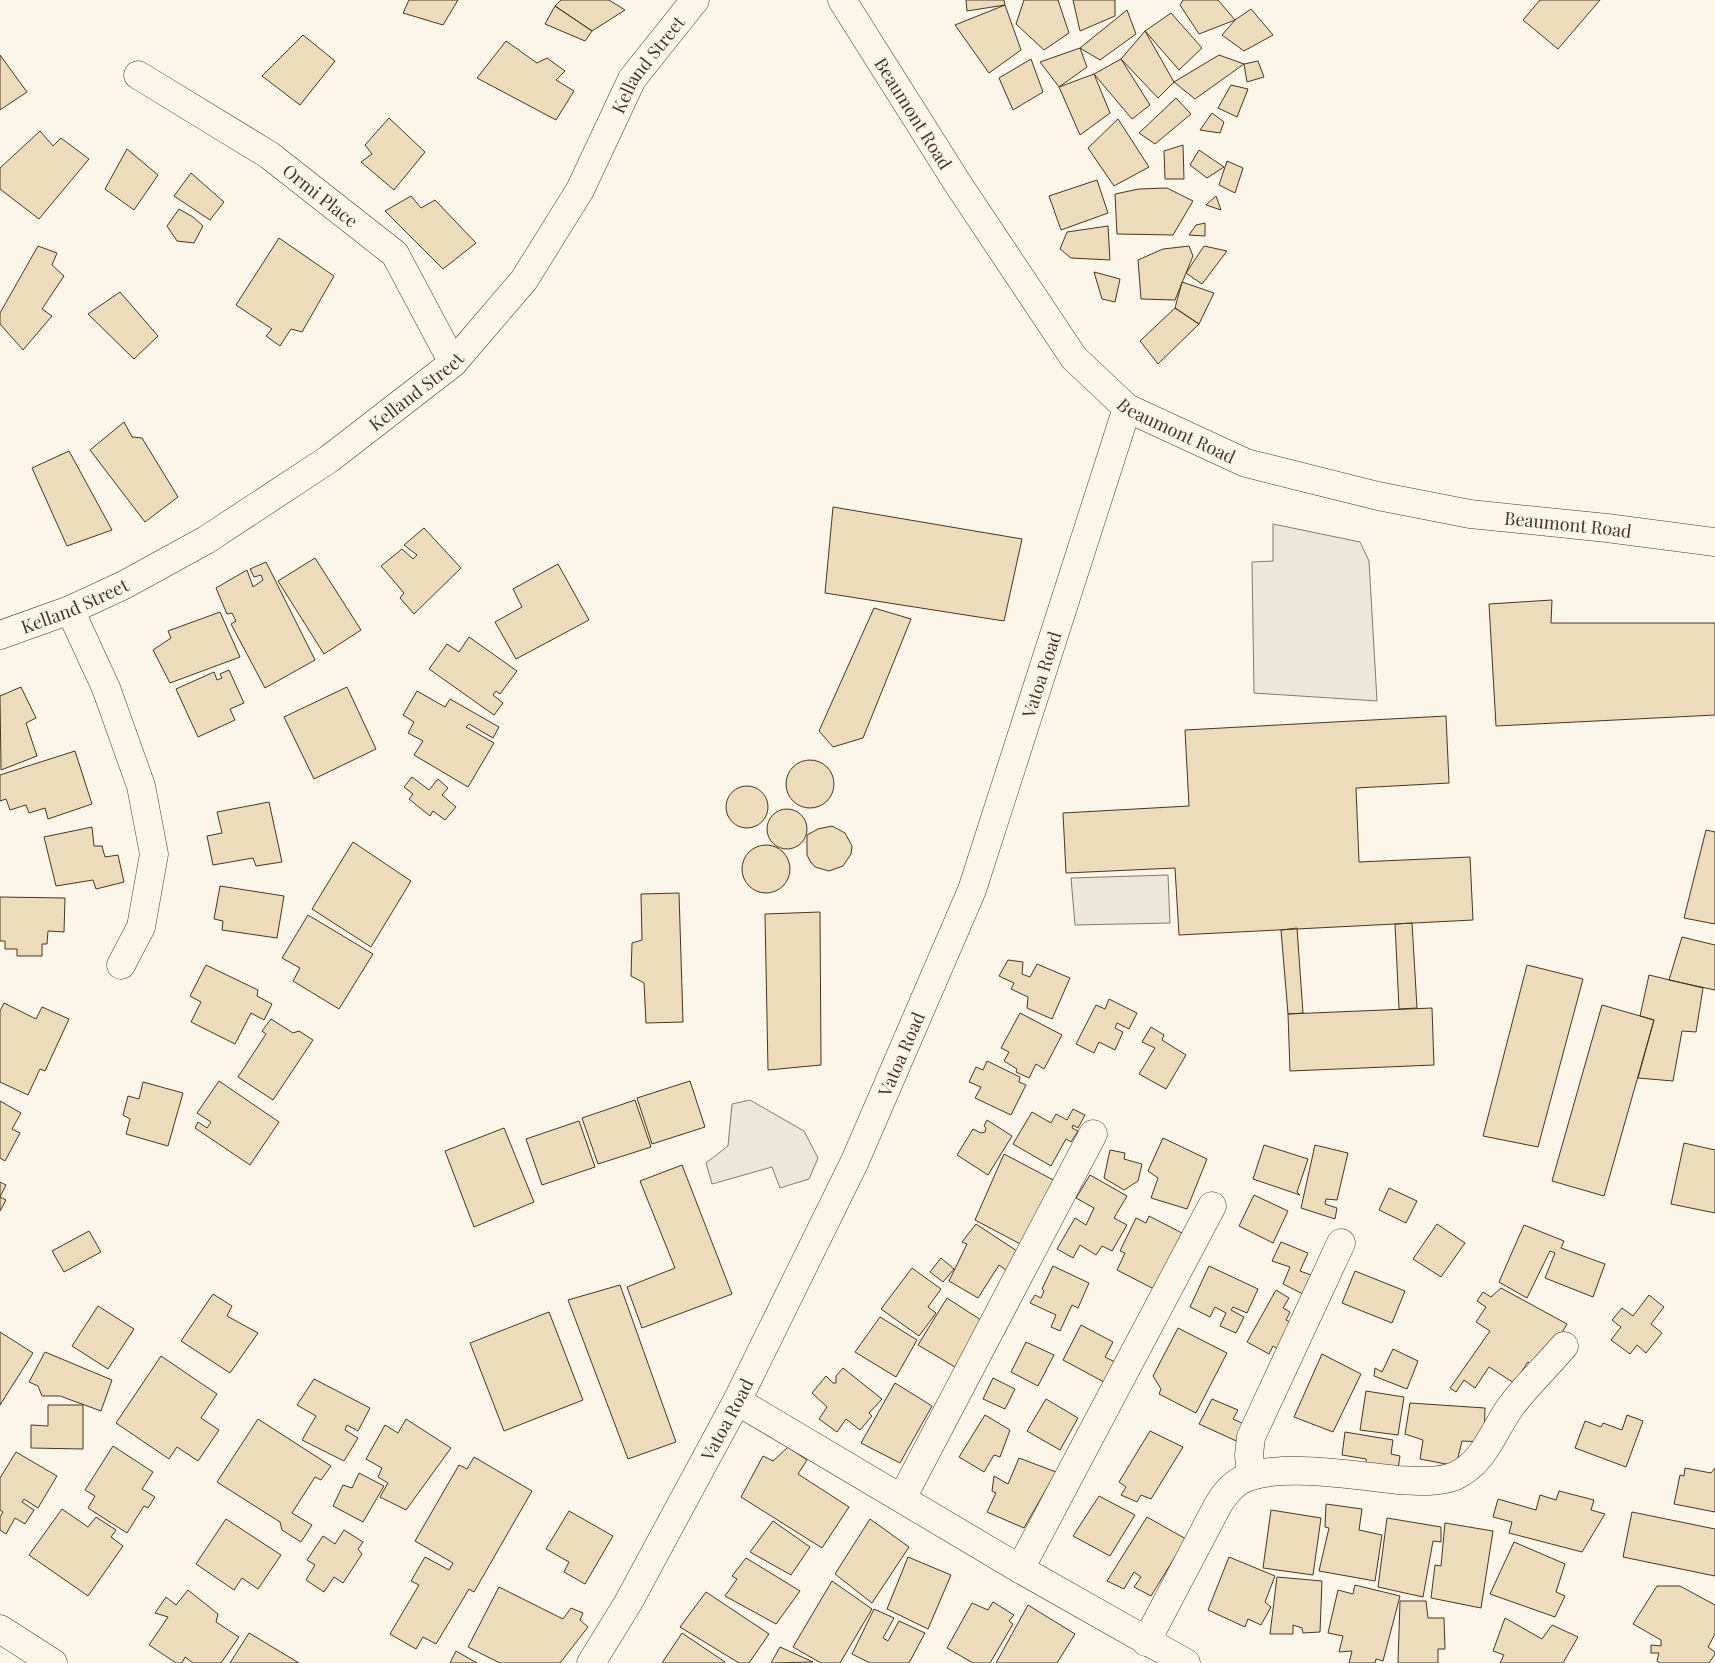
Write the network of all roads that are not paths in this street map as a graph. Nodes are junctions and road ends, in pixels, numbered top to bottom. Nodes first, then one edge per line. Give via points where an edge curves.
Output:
1 (695, 0) edge
2 (842, 0) edge
3 (138, 75) dead end
4 (453, 363) junction
5 (1127, 408) junction
6 (1715, 542) edge
7 (70, 610) junction
8 (0, 635) edge
9 (121, 965) dead end
10 (1093, 1134) dead end
11 (1212, 1206) dead end
12 (1341, 1243) dead end
13 (1564, 1346) dead end
14 (737, 1400) junction
15 (1251, 1476) junction
16 (902, 1498) junction
17 (1020, 1569) junction
18 (0, 1629) edge
19 (1146, 1642) junction
20 (53, 1663) edge
21 (591, 1663) edge
22 (1186, 1663) edge

1 - 4 street, Kelland Street via 632,79 580,190 524,280
2 - 5 street, Beaumont Road via 958,184 1074,358
3 - 4 street, Ormi Place via 269,155 395,254
4 - 7 street, Kelland Street via 329,458 206,540
5 - 6 street, Beaumont Road via 1246,464 1378,496 1470,514
5 - 14 street, Vatoa Road via 972,890 855,1161
7 - 8 street, Kelland Street
7 - 9 street via 106,688 141,786 154,854 141,927
10 - 16 street
11 - 17 street
12 - 15 street via 1251,1438
13 - 15 street via 1511,1407 1484,1452 1454,1476 1415,1481 1308,1472
14 - 16 street
14 - 21 street, Vatoa Road via 628,1603
15 - 19 street via 1226,1492
16 - 17 street
17 - 19 street
18 - 20 street
19 - 22 street

